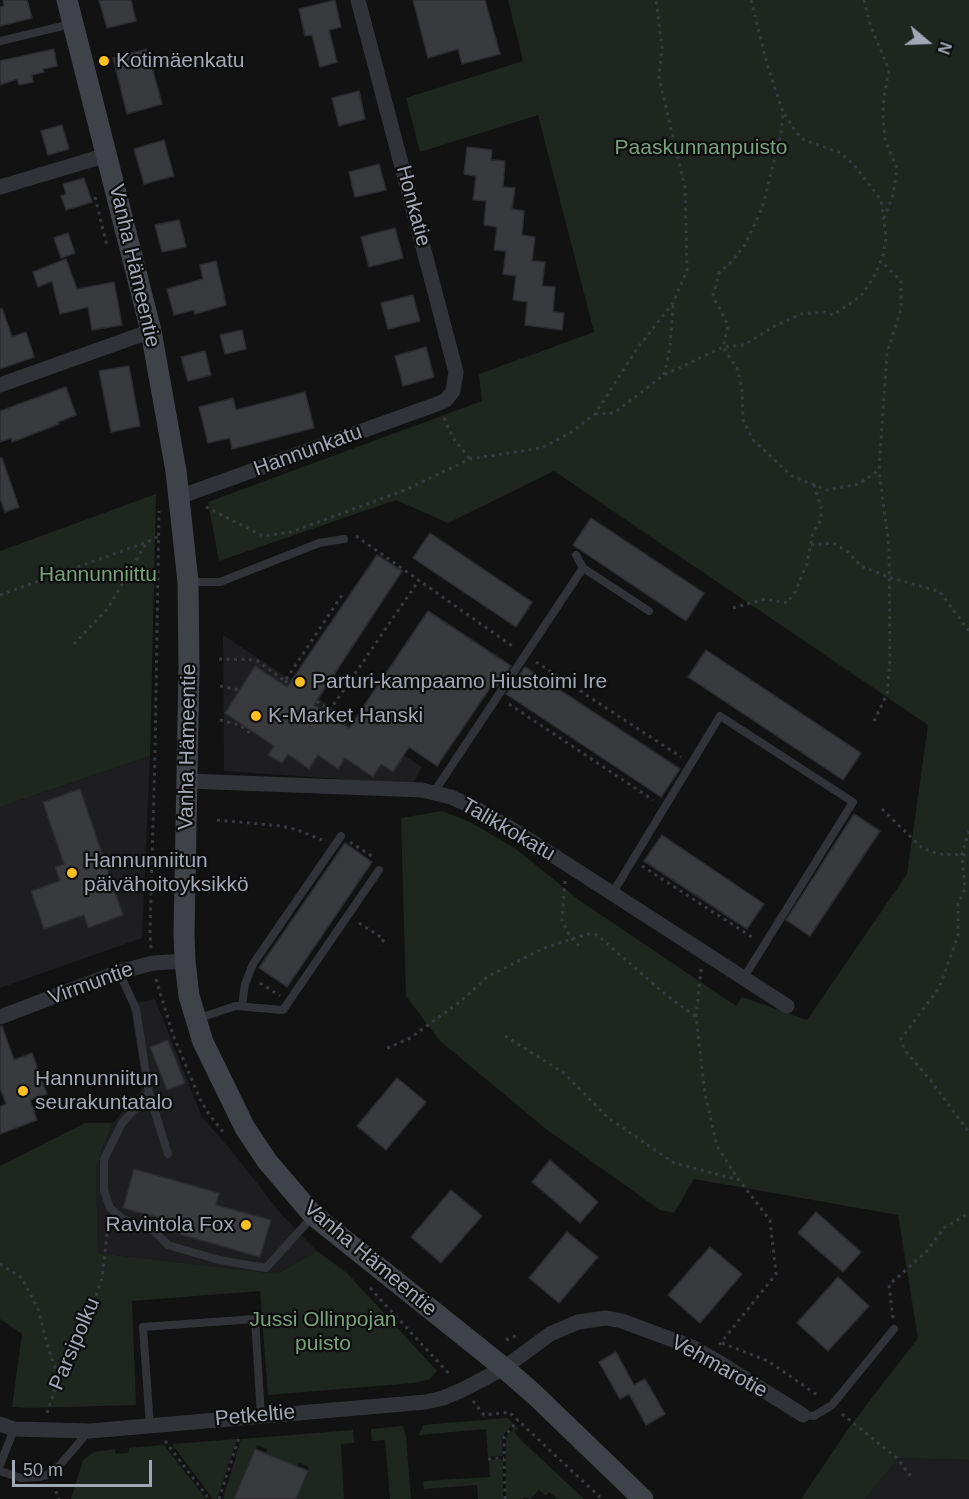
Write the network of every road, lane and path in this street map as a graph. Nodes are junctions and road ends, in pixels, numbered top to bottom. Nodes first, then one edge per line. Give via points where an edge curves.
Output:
1 (67, 0) edge
2 (358, 0) edge
3 (656, 0) edge
4 (751, 0) edge
5 (864, 0) edge
6 (73, 23) junction
7 (0, 41) edge
8 (783, 112) junction
9 (107, 155) junction
10 (93, 186) dead end
11 (0, 187) edge
12 (883, 220) junction
13 (108, 249) dead end
14 (881, 261) junction
15 (673, 303) junction
16 (151, 331) junction
17 (723, 347) junction
18 (664, 375) junction
19 (0, 385) edge
20 (440, 409) junction
21 (595, 414) junction
22 (470, 459) junction
23 (879, 470) junction
24 (814, 485) junction
25 (179, 497) junction
26 (159, 505) dead end
27 (206, 507) dead end
28 (159, 536) junction
29 (344, 539) joint
30 (147, 542) junction
31 (811, 545) junction
32 (576, 555) dead end
33 (583, 568) junction
34 (889, 577) junction
35 (419, 580) junction
36 (188, 582) junction
37 (344, 592) dead end
38 (0, 595) edge
39 (733, 608) dead end
40 (649, 611) dead end
41 (969, 631) edge
42 (75, 644) dead end
43 (525, 655) junction
44 (219, 659) dead end
45 (285, 681) junction
46 (220, 686) dead end
47 (240, 690) dead end
48 (498, 696) junction
49 (220, 720) dead end
50 (874, 721) dead end
51 (250, 733) dead end
52 (691, 764) junction
53 (188, 781) junction
54 (434, 792) junction
55 (665, 807) junction
56 (882, 809) dead end
57 (217, 820) dead end
58 (969, 831) edge
59 (342, 836) joint
60 (335, 846) junction
61 (962, 854) junction
62 (969, 855) edge
63 (633, 860) junction
64 (566, 863) junction
65 (379, 866) joint
66 (612, 894) junction
67 (364, 926) dead end
68 (572, 939) junction
69 (150, 940) dead end
70 (764, 945) junction
71 (380, 946) dead end
72 (581, 948) dead end
73 (703, 952) junction
74 (185, 961) junction
75 (120, 972) junction
76 (248, 975) junction
77 (743, 979) junction
78 (289, 1002) junction
79 (242, 1005) junction
80 (787, 1006) dead end
81 (0, 1017) edge
82 (696, 1017) junction
83 (195, 1019) junction
84 (505, 1036) dead end
85 (387, 1048) dead end
86 (149, 1093) junction
87 (969, 1132) edge
88 (168, 1154) dead end
89 (739, 1180) junction
90 (110, 1208) junction
91 (969, 1214) edge
92 (313, 1215) junction
93 (0, 1264) edge
94 (367, 1284) dead end
95 (894, 1329) joint
96 (721, 1343) dead end
97 (443, 1366) dead end
98 (504, 1368) junction
99 (60, 1378) junction
100 (484, 1415) dead end
101 (802, 1415) joint
102 (261, 1416) junction
103 (518, 1420) junction
104 (150, 1426) junction
105 (7, 1427) edge
106 (46, 1431) junction
107 (90, 1431) junction
108 (240, 1434) dead end
109 (165, 1440) dead end
110 (504, 1458) junction
111 (488, 1459) dead end
112 (0, 1465) edge
113 (0, 1471) edge
114 (47, 1475) junction
115 (59, 1499) edge
116 (209, 1499) edge
117 (219, 1499) edge
118 (505, 1499) edge
119 (602, 1499) edge
120 (643, 1499) edge

1 - 6 street, Vanha Hämeentie
2 - 20 street, Honkatie via 456,372 453,391
3 - 15 path via 662,46 658,78 685,189 687,270
4 - 8 path
5 - 12 path via 889,70 883,118 885,140 897,168 893,195
6 - 7 lane
6 - 9 street, Vanha Hämeentie
8 - 12 path via 804,140 841,153 855,166 880,200
8 - 17 path via 762,208 745,245 719,273 713,296 729,325
9 - 11 street
9 - 16 street, Vanha Hämeentie
10 - 13 path
12 - 14 path via 886,236
14 - 17 path via 861,296 845,309 833,315 801,314 744,345
14 - 23 path via 901,281 901,309 887,353
15 - 18 path
15 - 21 path via 636,350
16 - 19 street
16 - 25 street, Vanha Hämeentie
17 - 18 path
17 - 24 path via 736,368 742,388 743,420 753,440 792,476
18 - 21 path via 614,413
20 - 22 path via 453,438
20 - 25 street, Hannunkatu
21 - 22 path via 541,448
22 - 27 path via 405,489 291,532 263,536
23 - 24 path via 859,484 827,490
23 - 34 path
24 - 31 path via 821,520
25 - 36 street, Vanha Hämeentie
26 - 28 path
28 - 30 path
28 - 69 path
29 - 35 path via 351,532
29 - 36 lane via 318,543 220,582
30 - 38 path
30 - 42 path via 108,608
31 - 34 path via 833,543 861,566
31 - 39 path via 807,564 787,603 765,599
32 - 33 lane
33 - 40 lane
33 - 43 lane
34 - 41 path via 940,592
34 - 50 path via 887,694
35 - 43 path
35 - 45 path via 330,710
36 - 53 street, Vanha Hämeentie
37 - 45 path
43 - 48 lane
43 - 52 path
44 - 45 path via 256,660
46 - 47 path
48 - 54 lane
48 - 55 path
49 - 51 path via 240,725
52 - 55 lane
52 - 70 lane via 720,716 853,801
53 - 54 street, Talikkokatu
53 - 74 street, Vanha Hämeentie
54 - 64 street, Talikkokatu via 477,809
55 - 63 lane
56 - 61 path via 922,848 938,854
57 - 60 path via 295,829
58 - 61 path
59 - 60 lane
59 - 65 path
60 - 76 lane
61 - 62 path
61 - 87 path via 965,889 958,904 958,936 939,988 901,1039 904,1049
63 - 66 lane
63 - 70 path
64 - 66 street, Talikkokatu
64 - 68 path via 562,921
65 - 78 lane
66 - 73 street, Talikkokatu
67 - 71 path via 384,939
68 - 72 path
68 - 82 path via 597,935
68 - 85 path via 542,949 488,977 410,1038
70 - 77 lane
73 - 77 street, Talikkokatu
73 - 82 path
74 - 75 street, Virmuntie via 153,963
74 - 83 street, Vanha Hämeentie
75 - 81 street, Virmuntie
75 - 86 lane via 136,1009
76 - 78 path
76 - 79 lane
77 - 80 street, Talikkokatu
78 - 79 lane via 283,1010
79 - 83 lane
82 - 89 path via 705,1094 717,1146
83 - 92 street, Vanha Hämeentie via 214,1068 245,1128
84 - 89 path via 564,1073 607,1117 674,1163
86 - 88 lane
86 - 90 lane via 122,1123 104,1159 104,1190
89 - 96 path via 770,1220 776,1274
90 - 92 lane via 123,1219 154,1232 168,1245 266,1268
90 - 99 path, Parsipolku via 102,1278 86,1326
91 - 95 path via 944,1228 926,1252 889,1285
92 - 98 street, Vanha Hämeentie
93 - 99 path via 22,1278 38,1309
94 - 97 path
95 - 101 lane via 832,1405 814,1416
98 - 101 street, Vehmarotie via 550,1334 578,1322 606,1318 692,1347
98 - 102 street, Petkeltie via 462,1390 426,1402
98 - 120 street, Vanha Hämeentie
99 - 106 path, Parsipolku via 47,1415
100 - 103 path via 509,1412
102 - 104 street, Petkeltie
102 - 104 lane via 255,1319 143,1327
103 - 110 path via 504,1437
103 - 119 path
104 - 107 street, Petkeltie
105 - 106 street, Petkeltie
105 - 112 lane
106 - 107 street, Petkeltie
107 - 114 lane
108 - 117 path
109 - 116 path
110 - 111 path
110 - 118 path
113 - 114 lane via 21,1478
114 - 115 path

